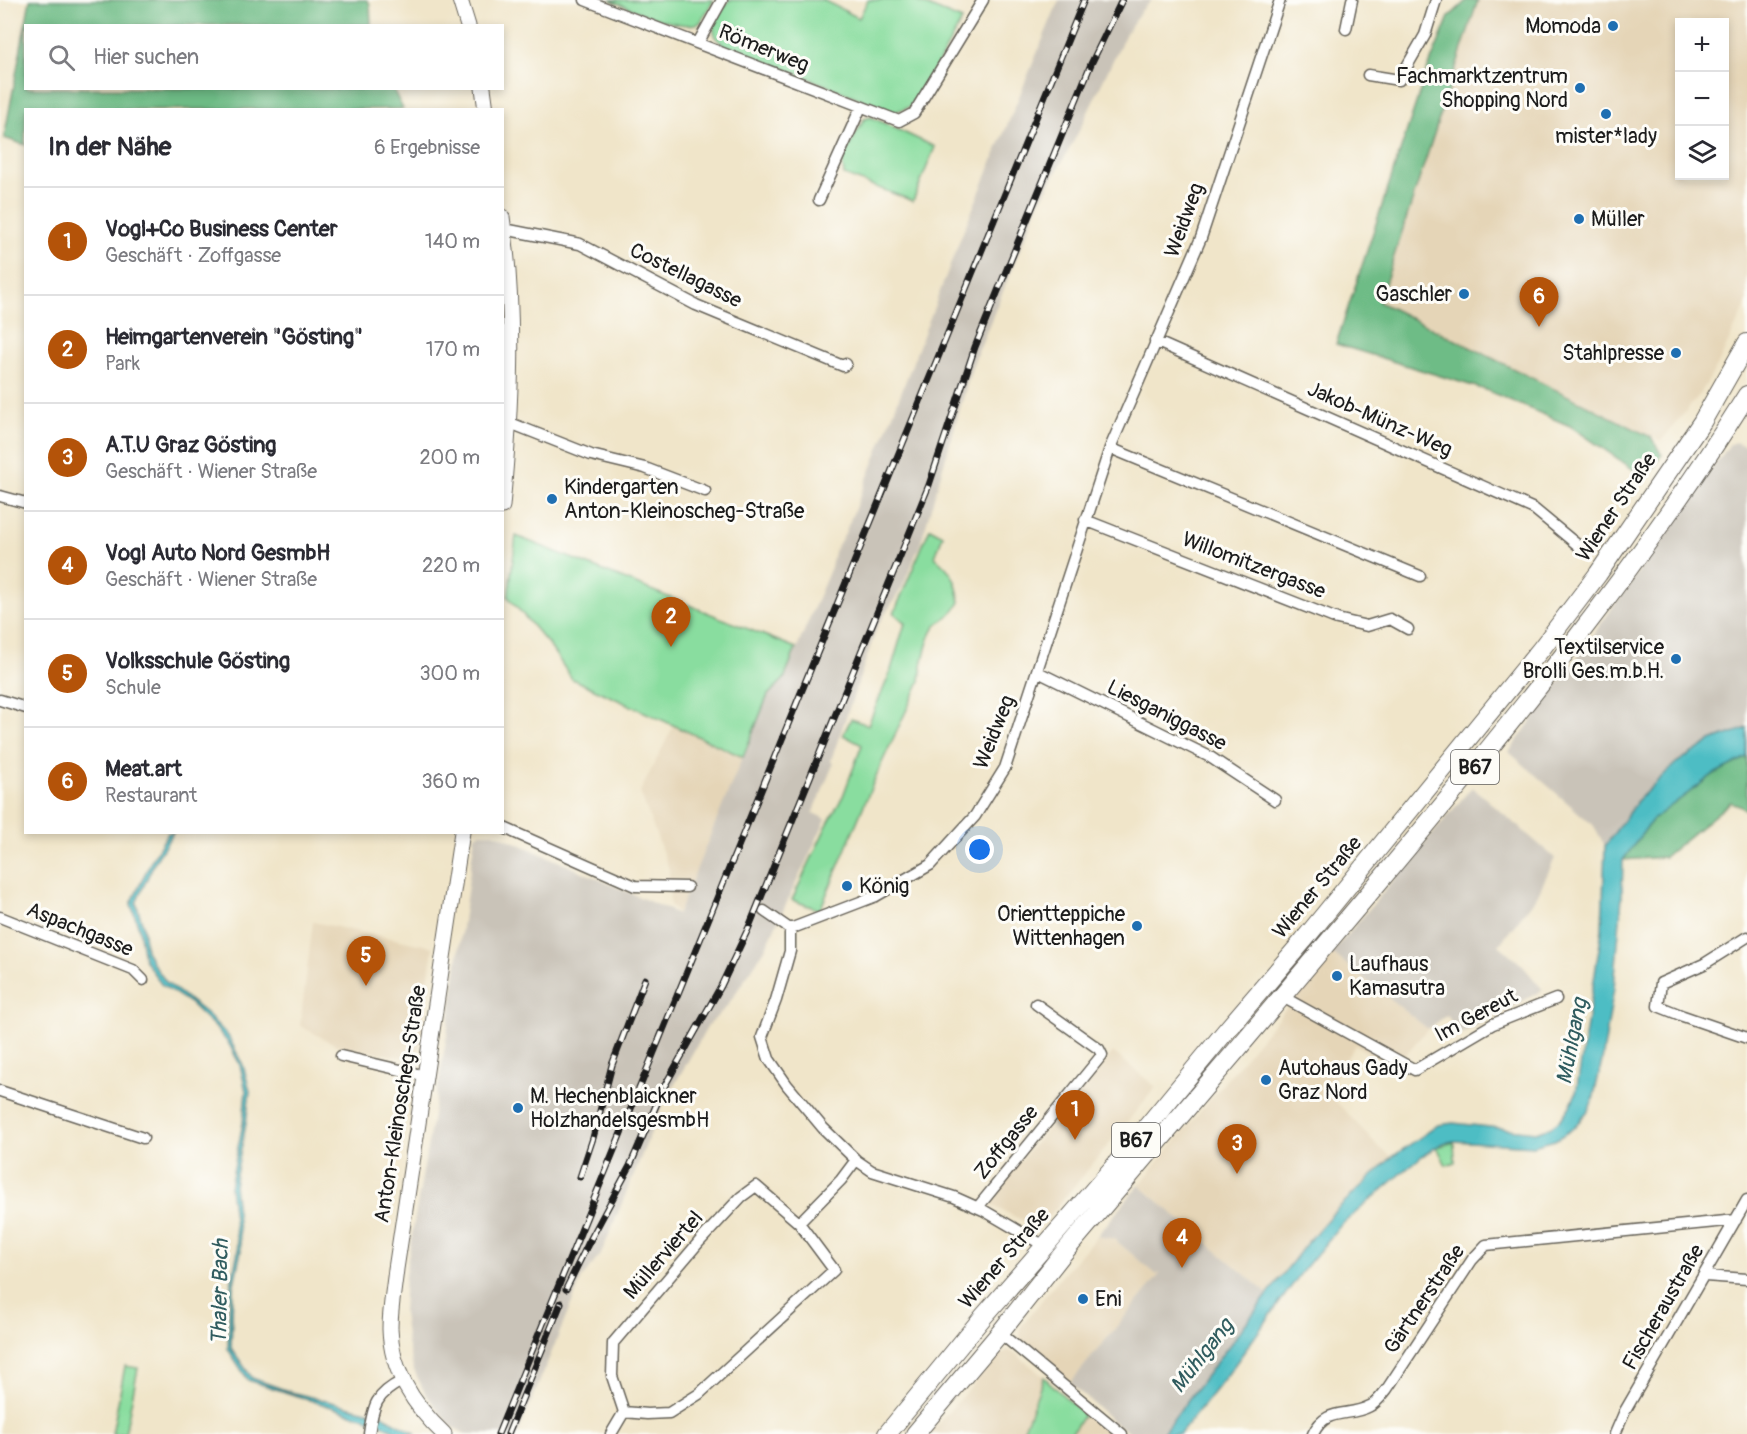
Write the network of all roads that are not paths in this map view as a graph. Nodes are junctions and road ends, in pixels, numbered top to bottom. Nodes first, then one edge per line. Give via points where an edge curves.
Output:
1 (460, 0) edge
2 (585, 0) edge
3 (722, 0) edge
4 (983, 0) edge
5 (1280, 0) edge
6 (1352, 0) edge
7 (1436, 0) edge
8 (467, 24) edge
9 (1346, 29) dead end
10 (698, 43) junction
11 (1368, 75) dead end
12 (483, 90) edge
13 (861, 107) junction
14 (486, 108) edge
15 (819, 200) dead end
16 (504, 223) edge
17 (504, 234) edge
18 (1155, 341) junction
19 (1747, 343) edge
20 (846, 364) dead end
21 (1747, 395) edge
22 (510, 423) junction
23 (1110, 448) junction
24 (504, 485) edge
25 (705, 491) dead end
26 (0, 496) edge
27 (24, 502) edge
28 (1085, 520) junction
29 (1580, 547) dead end
30 (1420, 576) dead end
31 (1408, 629) dead end
32 (1038, 672) junction
33 (0, 700) edge
34 (24, 707) edge
35 (1275, 800) dead end
36 (504, 828) edge
37 (462, 834) edge
38 (687, 887) dead end
39 (764, 911) dead end
40 (0, 917) edge
41 (790, 929) junction
42 (1747, 937) edge
43 (143, 980) dead end
44 (1281, 996) junction
45 (1556, 999) dead end
46 (1036, 1004) dead end
47 (1747, 1038) edge
48 (341, 1056) dead end
49 (426, 1076) junction
50 (0, 1091) edge
51 (143, 1138) dead end
52 (856, 1160) junction
53 (1747, 1200) edge
54 (978, 1207) junction
55 (1736, 1220) junction
56 (799, 1223) junction
57 (1044, 1245) junction
58 (1060, 1257) junction
59 (1704, 1275) junction
60 (1747, 1279) edge
61 (1000, 1333) junction
62 (402, 1380) junction
63 (624, 1412) junction
64 (370, 1429) edge
65 (444, 1434) edge
66 (611, 1434) edge
67 (887, 1434) edge
68 (915, 1434) edge
69 (1122, 1434) edge
70 (1314, 1434) edge
71 (1615, 1434) edge

1 - 8 main road
2 - 10 street, Römerweg
3 - 10 street
4 - 13 street, Römerweg via 914,113 899,121
5 - 18 street, Weidweg via 1201,238
6 - 9 street
7 - 11 street via 1425,35 1399,80
10 - 13 street, Römerweg
12 - 14 main road
13 - 15 street
16 - 20 street, Costellagasse via 580,244 696,305
17 - 22 main road via 510,303
18 - 23 street, Weidweg
18 - 29 street, Jakob-Münz-Weg via 1533,509
19 - 57 main road, Wiener Straße / B67 via 1695,431 1598,574 1541,649 1303,941
21 - 44 main road, Wiener Straße / B67 via 1558,664
22 - 24 main road
22 - 25 street
23 - 28 street, Weidweg
23 - 30 street
26 - 27 street
28 - 31 street, Willomitzergasse via 1337,619 1367,626 1390,619
28 - 32 street, Weidweg
32 - 35 street, Liesganiggasse via 1210,757
32 - 41 street, Weidweg via 1005,768 975,816 930,865 876,896
33 - 34 street
36 - 38 street via 635,886
37 - 49 main road, Anton-Kleinoscheg-Straße
39 - 41 street
40 - 43 street, Aspachgasse via 133,970
41 - 52 street via 790,951 762,1037 769,1059 787,1085
42 - 47 street via 1704,964 1661,983 1658,1006
44 - 45 street, Im Gereut via 1420,1074 1492,1024
44 - 58 main road, Wiener Straße / B67
46 - 54 street, Zoffgasse via 1102,1055
48 - 49 street
49 - 62 main road, Anton-Kleinoscheg-Straße via 390,1330
50 - 51 street
52 - 54 street via 872,1171
52 - 56 street
53 - 55 street, Fischeraustraße
54 - 57 street
55 - 59 street, Fischeraustraße
55 - 70 street, Gärtnerstraße via 1486,1245 1373,1405 1328,1416
56 - 63 street, Müllerviertel via 834,1270 699,1394 669,1413
56 - 63 street, Müllerviertel via 756,1186 699,1242 613,1343 612,1376
57 - 58 street
57 - 67 main road, Wiener Straße / B67
58 - 61 main road, Wiener Straße / B67
59 - 60 street
59 - 71 street, Fischeraustraße
61 - 68 main road, Wiener Straße / B67
61 - 69 street
62 - 64 street via 381,1393
62 - 65 main road, Anton-Kleinoscheg-Straße via 422,1412
63 - 66 street

